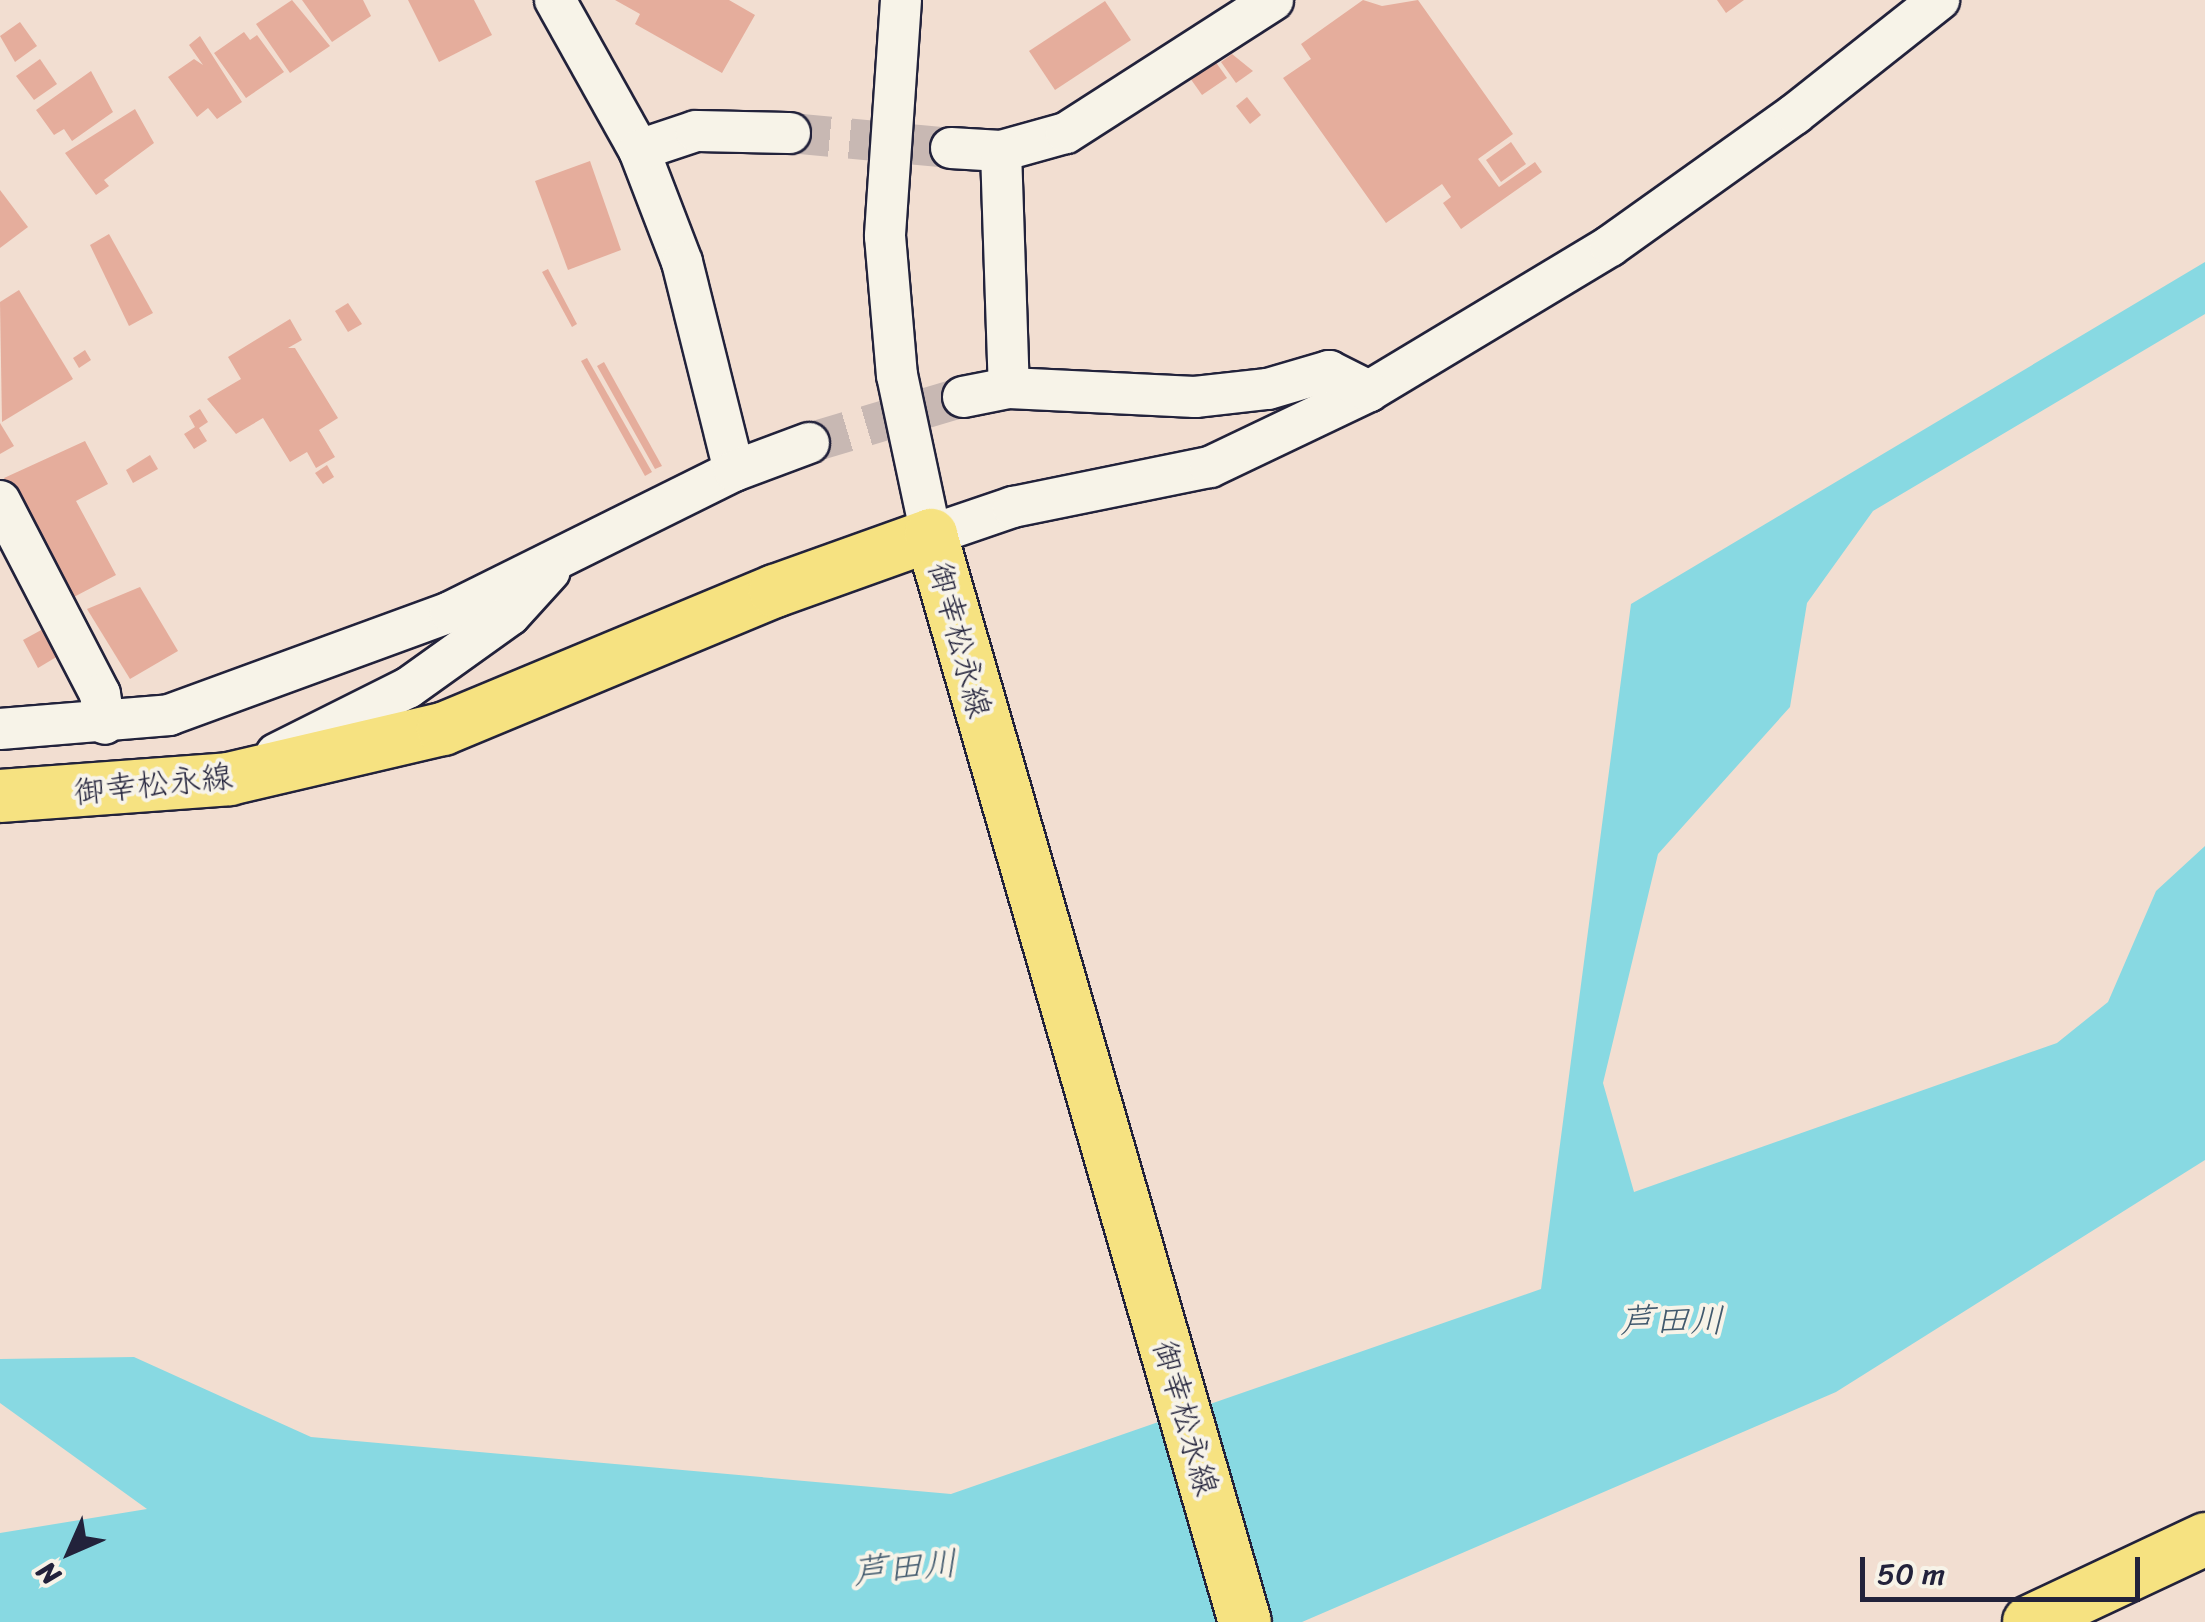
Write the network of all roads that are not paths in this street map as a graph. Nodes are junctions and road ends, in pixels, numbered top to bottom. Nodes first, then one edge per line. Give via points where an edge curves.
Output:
1 (555, 0) edge
2 (901, 0) edge
3 (1274, 0) edge
4 (1939, 0) edge
5 (790, 133) tunnel mouth
6 (951, 148) tunnel mouth
7 (639, 150) junction
8 (1001, 150) junction
9 (1009, 388) junction
10 (1369, 390) junction
11 (963, 397) tunnel mouth
12 (809, 443) tunnel mouth
13 (734, 471) junction
14 (0, 501) edge
15 (930, 535) junction
16 (566, 553) junction
17 (105, 724) junction
18 (0, 729) edge
19 (228, 779) junction
20 (0, 796) edge
21 (2205, 1538) edge
22 (1245, 1622) edge
23 (2029, 1622) edge

1 - 7 street
2 - 15 street via 886,236 897,376
3 - 8 street via 1066,133
4 - 10 street via 1796,114 1610,246
5 - 7 street via 696,131
6 - 8 street
7 - 13 street via 682,262
8 - 9 street
9 - 10 street via 1195,398 1268,389 1329,371
9 - 11 street
10 - 15 street via 1210,467 1013,508
12 - 13 street
13 - 16 street
14 - 17 street via 100,694
15 - 19 main road, 御幸松永線 via 775,591 443,730
15 - 22 main road, 御幸松永線
16 - 17 street via 450,612 268,680 170,715
16 - 19 street via 510,615 408,688
17 - 18 street
19 - 20 main road, 御幸松永線
21 - 23 main road

